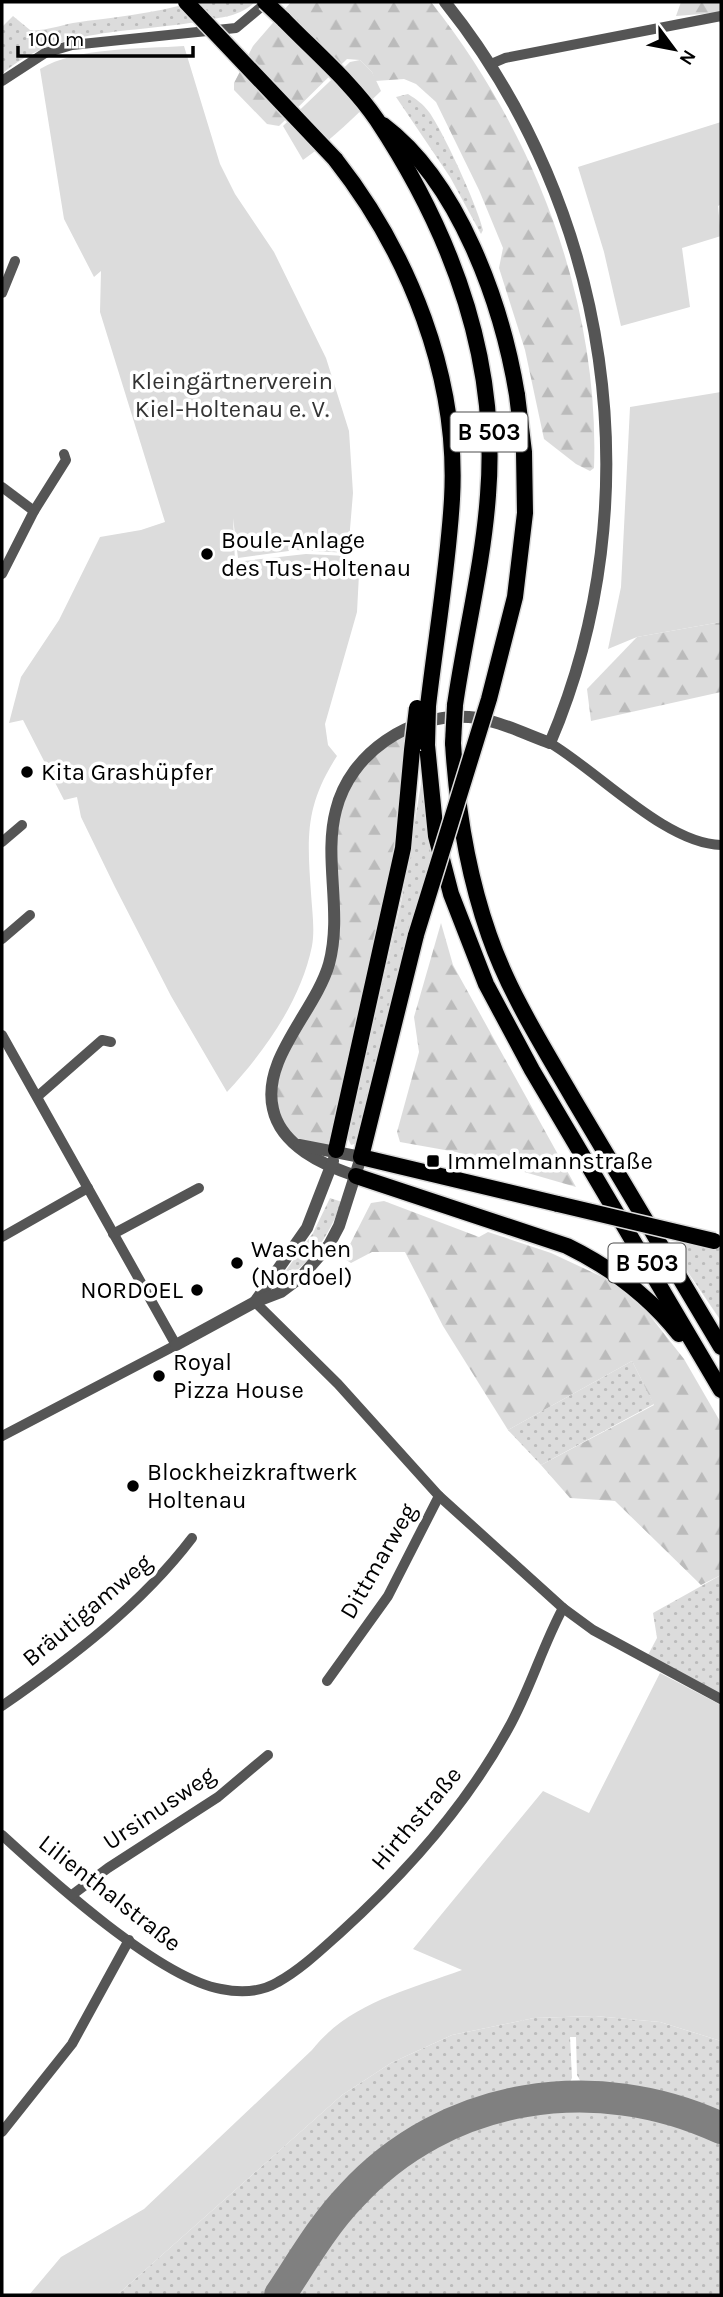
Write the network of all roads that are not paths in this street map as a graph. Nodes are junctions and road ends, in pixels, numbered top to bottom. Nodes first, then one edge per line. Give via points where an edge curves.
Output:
1 (186, 2) edge
2 (266, 2) edge
3 (445, 2) edge
4 (721, 16) edge
5 (491, 64) junction
6 (2, 81) edge
7 (376, 119) junction
8 (15, 261) dead end
9 (2, 293) edge
10 (64, 454) dead end
11 (2, 487) edge
12 (34, 511) junction
13 (2, 574) edge
14 (550, 743) junction
15 (420, 747) junction
16 (22, 825) dead end
17 (2, 842) edge
18 (721, 845) edge
19 (30, 915) dead end
20 (2, 939) edge
21 (2, 1035) edge
22 (111, 1042) dead end
23 (38, 1096) junction
24 (299, 1145) junction
25 (336, 1150) junction
26 (361, 1157) junction
27 (331, 1168) junction
28 (356, 1176) junction
29 (88, 1188) junction
30 (199, 1188) dead end
31 (113, 1234) junction
32 (2, 1237) edge
33 (718, 1242) edge
34 (255, 1303) junction
35 (176, 1345) junction
36 (721, 1347) edge
37 (719, 1386) edge
38 (2, 1436) edge
39 (439, 1496) junction
40 (192, 1538) dead end
41 (563, 1608) junction
42 (327, 1681) dead end
43 (721, 1699) edge
44 (2, 1706) edge
45 (268, 1755) dead end
46 (2, 1835) edge
47 (72, 1895) junction
48 (129, 1940) junction
49 (236, 1991) joint
50 (2, 2132) edge

1 - 15 highway, B 503, bridge via 335,159 386,232 412,286 433,348 448,416 452,498
2 - 6 street via 236,28 72,45 45,53
2 - 7 highway, B 503, bridge
3 - 5 street
4 - 5 street
5 - 14 street via 524,122 574,244 593,319 604,410 606,510 600,569 578,669
7 - 26 highway, B 503, bridge via 419,157 465,235 500,321 517,395 525,513 515,597 489,699 416,936
7 - 36 highway, B 503, bridge via 442,236 466,299 484,384 489,492 453,743 471,880 489,938 550,1060
8 - 9 street
10 - 12 street via 66,460
11 - 12 street
12 - 13 street
14 - 18 street via 674,831
14 - 24 street via 470,717 441,719 405,728 357,764 335,811 333,948 323,985 284,1047 273,1075 271,1102 277,1122
15 - 25 highway
15 - 37 highway, B 503 via 452,894 486,984
16 - 17 street
19 - 20 street
21 - 23 street
22 - 23 street via 102,1040
23 - 29 street
24 - 25 street
24 - 27 street
25 - 26 street
25 - 27 street
26 - 28 street
26 - 33 highway, bridge
27 - 28 street
27 - 34 street via 307,1228
28 - 34 street via 339,1226 315,1262 289,1287
28 - 37 highway via 555,1242 600,1262 644,1294
29 - 31 street
29 - 32 street
30 - 31 street
31 - 35 street
34 - 35 street
34 - 39 street via 338,1384
35 - 38 street
39 - 41 street
39 - 42 street, Dittmarweg via 388,1596
40 - 44 street, Bräutigamweg via 169,1568 99,1632
41 - 43 street via 604,1636
41 - 49 street, Hirthstraße via 508,1729 465,1796 420,1851 361,1913 296,1969 268,1987
45 - 47 street, Ursinusweg via 218,1797
46 - 47 street, Lilienthalstraße
47 - 48 street, Lilienthalstraße
48 - 49 street, Lilienthalstraße via 190,1979
48 - 50 street via 72,2044

